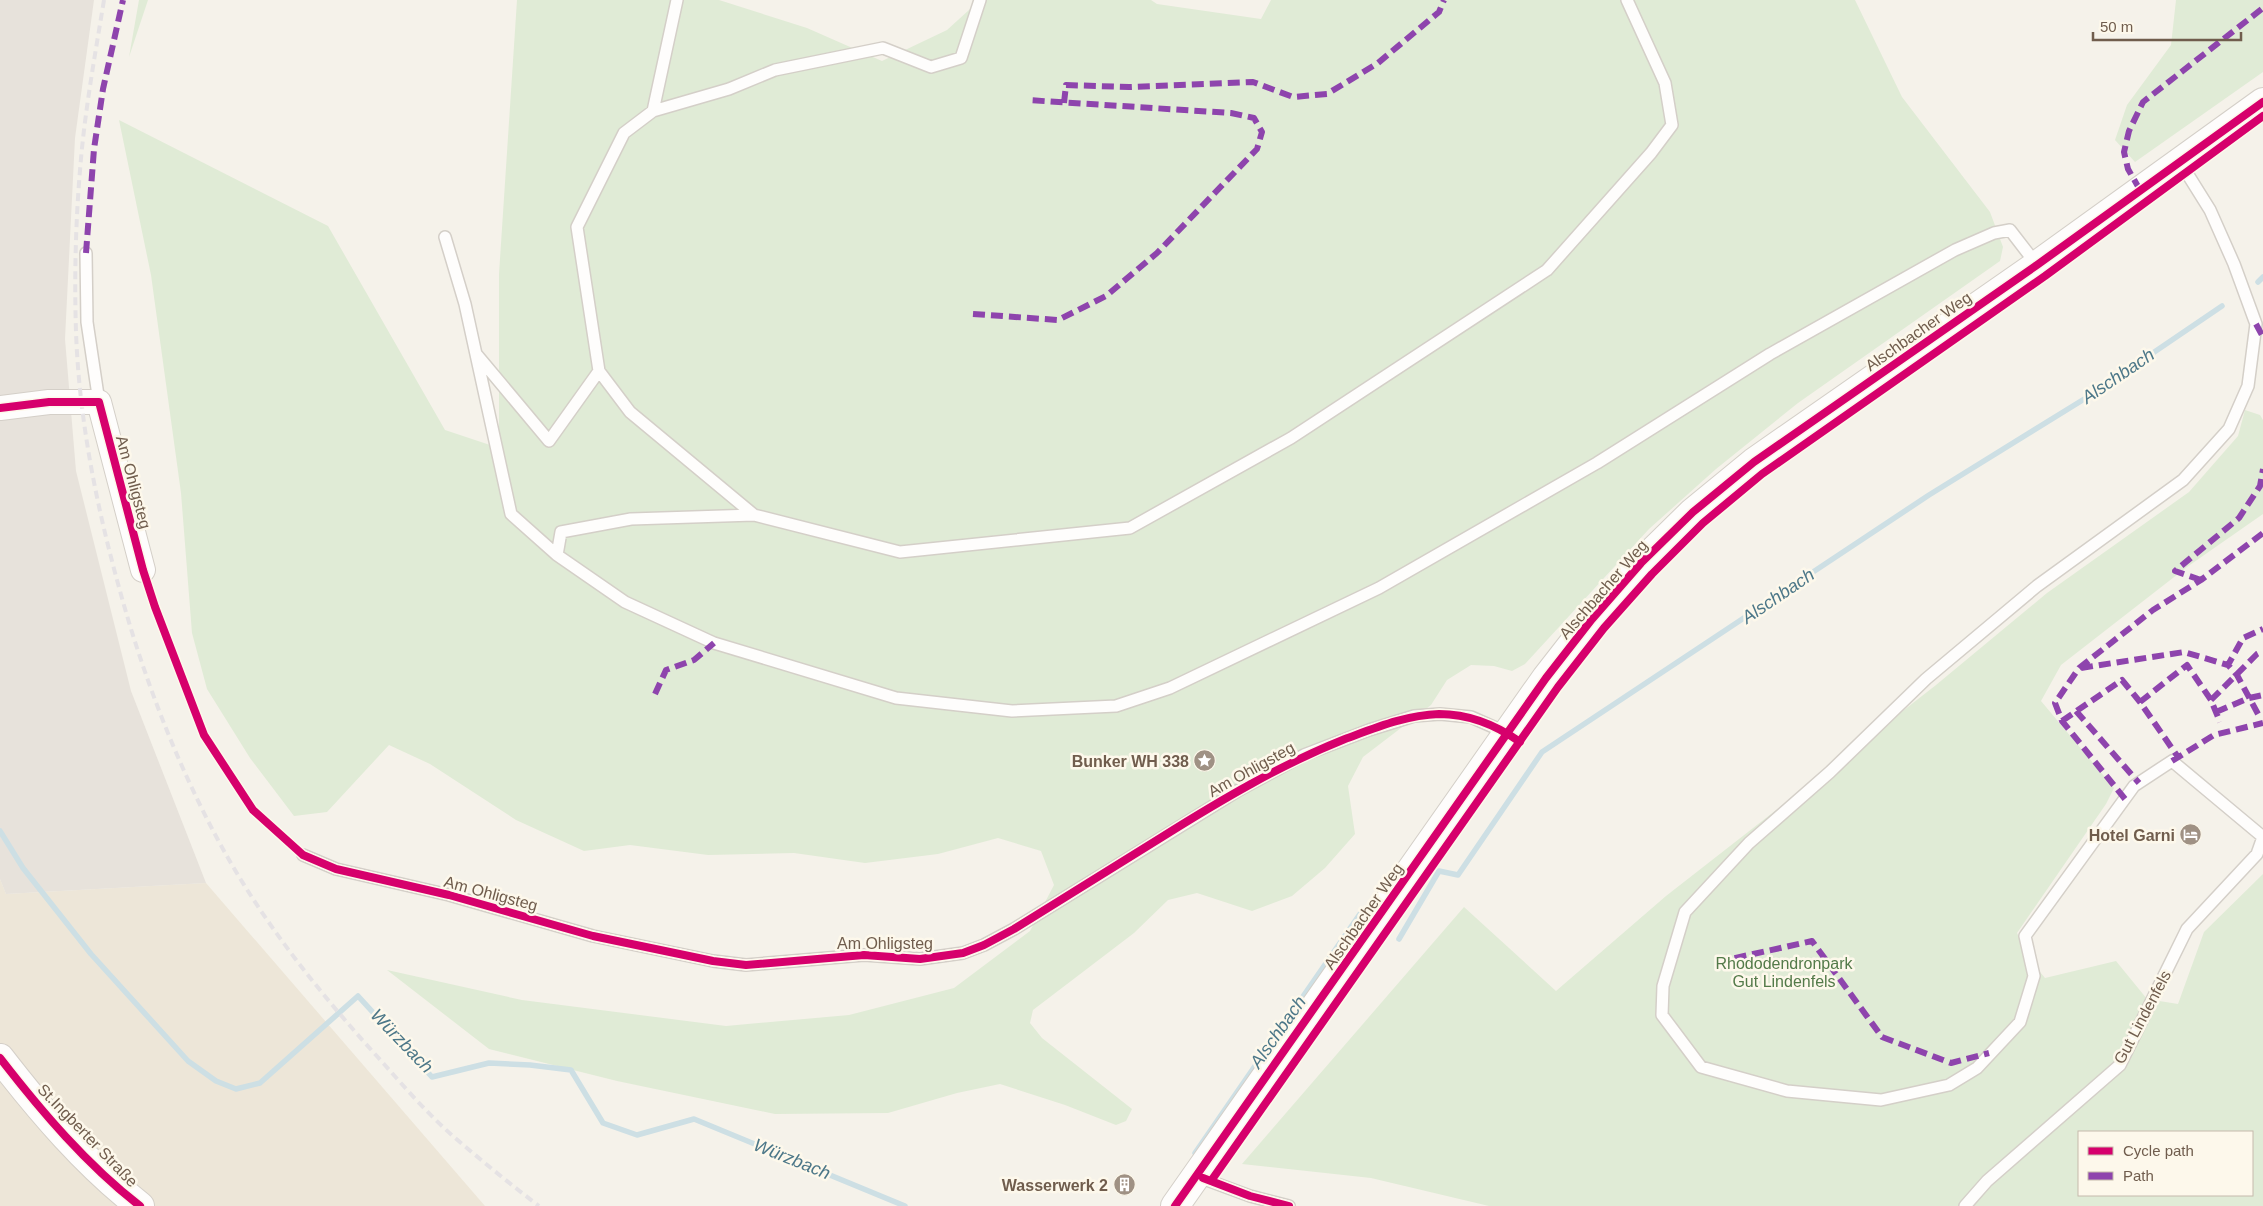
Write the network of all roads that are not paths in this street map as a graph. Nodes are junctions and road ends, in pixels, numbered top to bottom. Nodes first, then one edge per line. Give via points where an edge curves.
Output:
1 (677, 0) edge
2 (980, 0) edge
3 (1627, 0) edge
4 (2259, 104) edge
5 (653, 111) junction
6 (2179, 161) junction
7 (445, 237) dead end
8 (86, 253) dead end
9 (2037, 265) junction
10 (476, 353) junction
11 (599, 371) junction
12 (99, 402) junction
13 (0, 408) edge
14 (754, 516) junction
15 (557, 555) junction
16 (143, 570) dead end
17 (1508, 733) junction
18 (303, 855) dead end
19 (0, 1058) edge
20 (1196, 1176) junction
21 (140, 1206) edge
22 (1175, 1206) edge
23 (1289, 1206) edge
24 (1965, 1206) edge

1 - 5 lane
2 - 5 lane via 961,58 931,67 883,48 775,70 729,89
3 - 14 lane via 1665,83 1672,125 1651,153 1547,270 1291,438 1130,528 900,552
4 - 6 street, Alschbacher Weg
5 - 11 lane via 624,133 577,227
6 - 9 street, Alschbacher Weg
6 - 24 lane, Gut Lindenfels via 2210,210 2256,324 2248,386 2229,429 2183,480 2036,586 1926,679 1830,772 1749,843 1685,912 1663,986 1662,1015 1701,1067 1787,1091 1881,1100 1949,1085 1977,1068 2020,1022 2034,976 2025,936 2134,786 2172,761 2263,837 2256,854 2187,929 2120,1065 1987,1181
7 - 10 lane
8 - 12 lane via 87,322
9 - 15 lane via 2010,230 1994,233 1955,250 1770,354 1597,463 1379,588 1170,688 1116,706 1012,711 896,698 714,643 625,602
9 - 17 street, Alschbacher Weg via 1754,462 1693,512 1641,563 1592,619
10 - 11 lane via 549,441
10 - 15 lane via 510,514
11 - 14 lane via 630,412
12 - 13 street via 49,402
12 - 16 street, Am Ohligsteg
14 - 15 lane via 631,519 561,532
17 - 18 lane, Am Ohligsteg via 1471,717 1440,714 1414,716 1368,730 1304,755 1239,790 984,945 963,953 920,959 864,955 746,965 713,961 593,936 449,895 336,869
17 - 20 street, Alschbacher Weg
19 - 21 street, St.Ingberter Straße via 53,1122
20 - 22 street, Alschbacher Weg
20 - 23 lane

